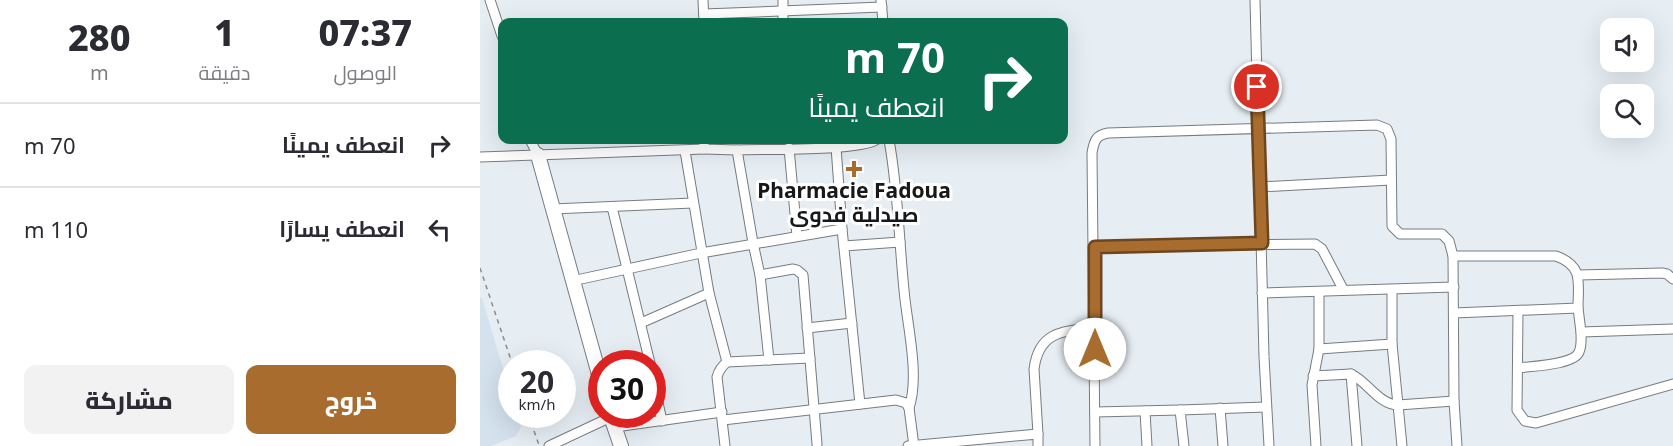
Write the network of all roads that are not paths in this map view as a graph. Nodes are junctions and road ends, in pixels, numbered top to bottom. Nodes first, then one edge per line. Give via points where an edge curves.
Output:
1 (490, 0) edge
2 (704, 0) edge
3 (783, 0) edge
4 (1255, 0) edge
5 (882, 4) edge
6 (783, 11) junction
7 (704, 18) edge
8 (783, 18) edge
9 (498, 24) edge
10 (1258, 129) junction
11 (532, 144) edge
12 (867, 144) edge
13 (890, 144) edge
14 (704, 145) edge
15 (836, 147) junction
16 (789, 148) junction
17 (736, 150) junction
18 (685, 152) junction
19 (538, 155) junction
20 (480, 157) edge
21 (1391, 180) junction
22 (1259, 187) junction
23 (693, 203) junction
24 (612, 207) junction
25 (552, 209) junction
26 (842, 229) junction
27 (797, 236) junction
28 (900, 242) junction
29 (753, 243) junction
30 (1262, 243) junction
31 (844, 246) junction
32 (1095, 247) junction
33 (702, 253) junction
34 (1453, 256) junction
35 (628, 270) junction
36 (760, 275) junction
37 (1578, 275) junction
38 (1673, 279) edge
39 (572, 281) junction
40 (1454, 287) junction
41 (1343, 290) junction
42 (1392, 290) junction
43 (1319, 292) junction
44 (709, 293) junction
45 (1262, 293) junction
46 (1578, 308) junction
47 (1518, 310) junction
48 (1454, 313) junction
49 (641, 323) junction
50 (852, 323) junction
51 (807, 328) junction
52 (1095, 328) junction
53 (1673, 329) edge
54 (1581, 332) junction
55 (1392, 344) junction
56 (1319, 349) junction
57 (592, 350) edge
58 (647, 350) edge
59 (810, 358) junction
60 (769, 360) junction
61 (728, 362) junction
62 (1518, 368) junction
63 (1351, 374) junction
64 (1313, 376) junction
65 (1673, 384) edge
66 (1454, 401) junction
67 (860, 404) junction
68 (1398, 405) junction
69 (909, 408) junction
70 (1220, 408) junction
71 (1266, 408) junction
72 (815, 410) junction
73 (1180, 410) junction
74 (1144, 411) junction
75 (1095, 412) junction
76 (722, 416) junction
77 (666, 421) edge
78 (591, 428) edge
79 (615, 428) edge
80 (1038, 435) junction
81 (818, 445) edge
82 (549, 446) edge
83 (621, 446) edge
84 (725, 446) edge
85 (909, 446) edge
86 (914, 446) edge
87 (1038, 446) edge
88 (1095, 446) edge
89 (1147, 446) edge
90 (1184, 446) edge
91 (1223, 446) edge
92 (1269, 446) edge
93 (1316, 446) edge
94 (1357, 446) edge
95 (1402, 446) edge
96 (1457, 446) edge

1 - 9 street
2 - 7 street
3 - 6 street
4 - 10 street
5 - 6 street
6 - 7 street
6 - 8 street
10 - 21 street via 1382,126 1391,139
10 - 22 street
10 - 32 street via 1099,135 1092,153
11 - 19 street
12 - 15 street
13 - 28 street
14 - 17 street
14 - 18 street
15 - 16 street
15 - 26 street
16 - 17 street
16 - 27 street
17 - 29 street
18 - 19 street
18 - 23 street
19 - 20 street
19 - 25 street
21 - 22 street
21 - 34 street via 1395,230 1400,234 1442,234
22 - 30 street
23 - 24 street
23 - 33 street
24 - 25 street
24 - 35 street
25 - 39 street
26 - 27 street
26 - 31 street
27 - 29 street
28 - 31 street
28 - 69 street via 914,372 914,394
29 - 33 street
29 - 36 street
30 - 32 street
30 - 41 street via 1319,246
30 - 45 street
31 - 50 street
32 - 52 street
33 - 35 street
33 - 44 street
34 - 37 street via 1556,256 1571,263
34 - 40 street
35 - 39 street
35 - 49 street
36 - 51 street via 793,269 803,275
36 - 60 street
37 - 38 street via 1662,273
37 - 46 street
39 - 57 street
40 - 42 street
40 - 48 street
41 - 42 street
41 - 43 street
42 - 55 street
43 - 45 street
43 - 56 street
44 - 49 street
44 - 61 street
45 - 71 street
46 - 47 street
46 - 54 street
47 - 48 street
47 - 62 street
48 - 66 street
49 - 58 street
50 - 51 street
50 - 67 street
51 - 59 street
52 - 75 street
52 - 80 street via 1056,334 1040,347 1034,369
53 - 54 street
54 - 62 street via 1581,348 1576,357
55 - 56 street
55 - 68 street
56 - 64 street
59 - 60 street
59 - 72 street
60 - 61 street
61 - 76 street via 717,377
62 - 65 street via 1517,410 1530,423
63 - 64 street
63 - 68 street via 1385,402
63 - 94 street
64 - 93 street
66 - 68 street
66 - 96 street
67 - 69 street via 896,400
67 - 72 street
68 - 95 street
69 - 86 street
70 - 71 street
70 - 73 street
70 - 91 street
71 - 92 street
72 - 76 street
72 - 81 street
73 - 74 street
73 - 90 street
74 - 75 street
74 - 89 street
75 - 88 street
76 - 77 street
76 - 84 street
78 - 82 street
79 - 83 street
80 - 86 street
80 - 87 street
85 - 86 street

